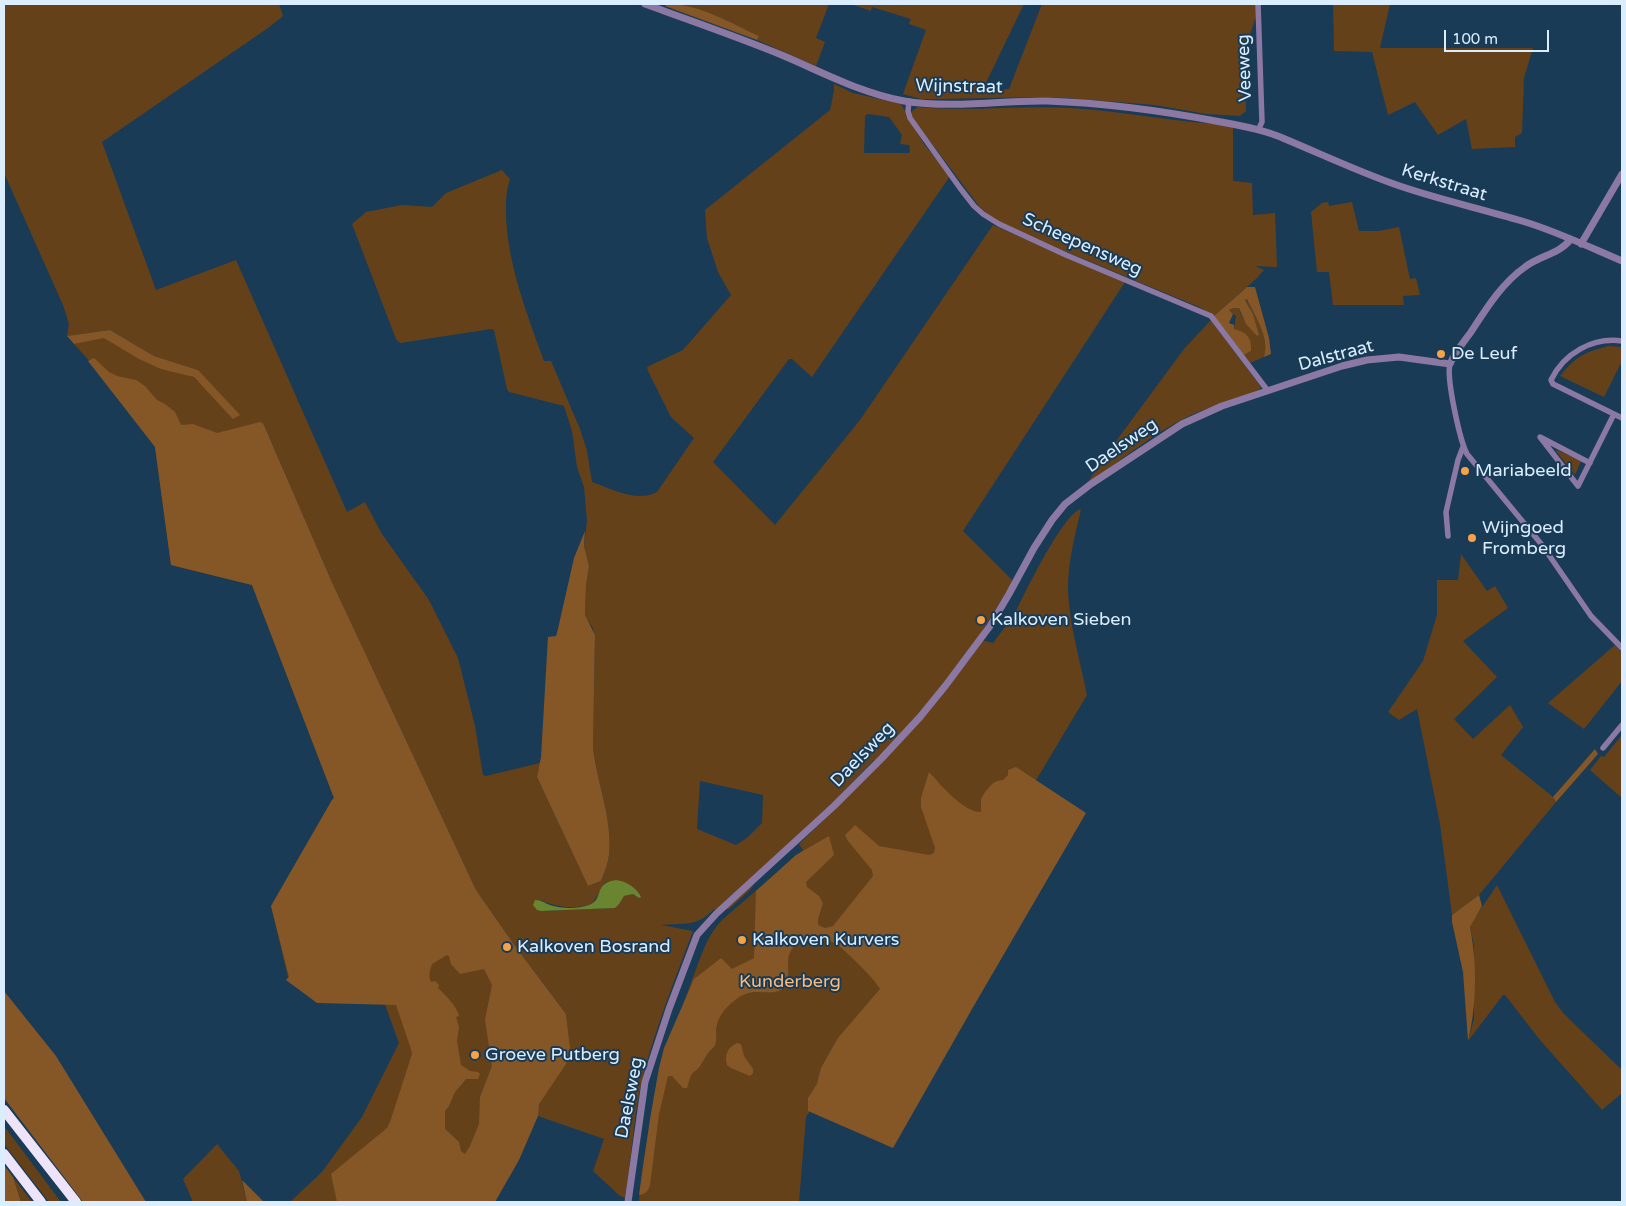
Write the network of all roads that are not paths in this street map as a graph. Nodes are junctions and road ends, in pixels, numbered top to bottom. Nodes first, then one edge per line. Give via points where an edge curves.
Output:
1 (644, 4) edge
2 (1258, 4) edge
3 (909, 101) junction
4 (1258, 130) junction
5 (1622, 174) edge
6 (1570, 240) junction
7 (1581, 244) junction
8 (1622, 260) edge
9 (1622, 341) edge
10 (1450, 364) junction
11 (1268, 391) junction
12 (1233, 403) joint
13 (1614, 414) junction
14 (1622, 418) edge
15 (1463, 447) junction
16 (1590, 462) junction
17 (1448, 536) dead end
18 (1622, 648) edge
19 (1622, 725) edge
20 (1603, 748) dead end
21 (4, 1110) edge
22 (4, 1154) edge
23 (41, 1202) edge
24 (76, 1202) edge
25 (628, 1202) edge

1 - 3 street, Wijnstraat via 761,47 868,92
2 - 4 street, Veeweg via 1262,122
3 - 4 street, Wijnstraat via 954,105 1045,101 1082,103 1165,113
3 - 11 street, Scheepensweg via 910,118 964,194 983,214 1066,255 1212,316
4 - 6 street, Kerkstraat via 1396,185 1524,221
5 - 7 street
6 - 7 street, Kerkstraat
6 - 10 street via 1561,249 1517,273 1492,302
7 - 8 street, Kerkstraat
9 - 13 street via 1605,341 1581,348 1568,357 1551,380 1553,384
10 - 11 street, Dalstraat via 1411,358 1378,358 1342,366
10 - 15 street via 1449,375
11 - 12 street, Dalstraat
12 - 25 street, Daelsweg via 1182,424 1065,504 1034,548 990,626 920,717 830,810 701,928 693,942 645,1082
13 - 14 street
13 - 16 street
15 - 17 street via 1446,512
15 - 18 street via 1542,545 1588,611
16 - 16 street via 1578,486 1540,437 1565,450
19 - 20 street
21 - 24 highway
22 - 23 highway

